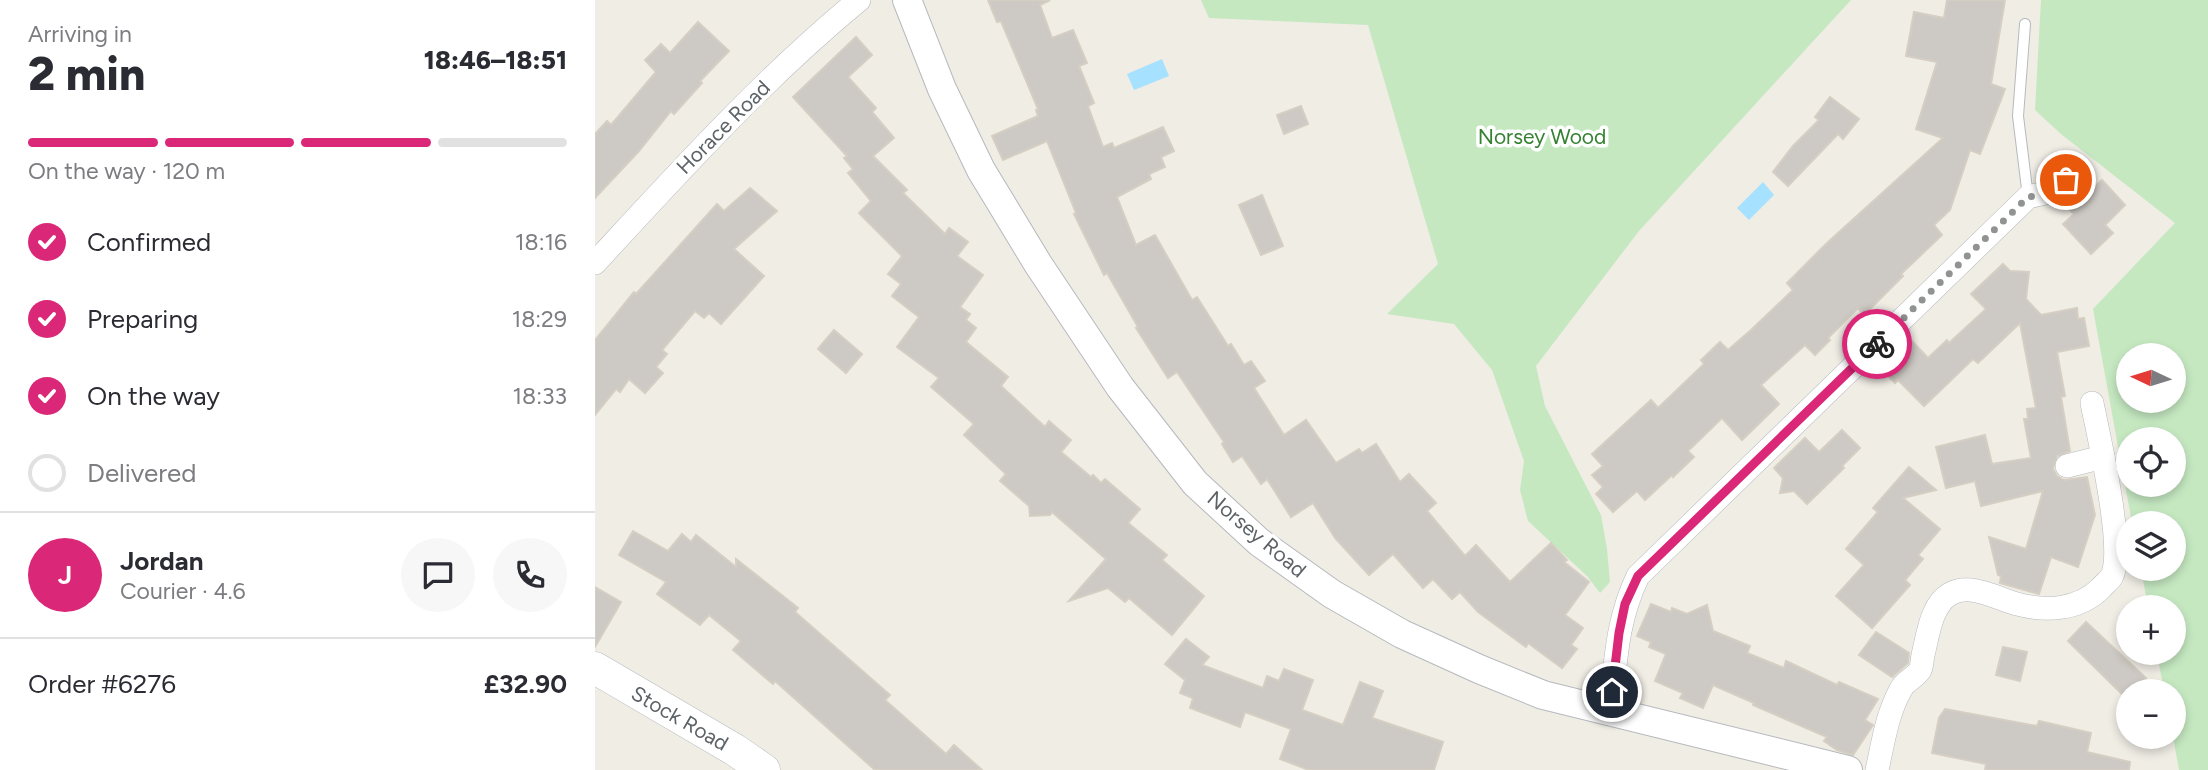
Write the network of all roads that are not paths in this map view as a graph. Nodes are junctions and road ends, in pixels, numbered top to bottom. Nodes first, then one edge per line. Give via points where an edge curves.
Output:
1 (859, 0) edge
2 (907, 0) edge
3 (2025, 24) dead end
4 (2066, 180) dead end
5 (2028, 197) junction
6 (595, 263) edge
7 (2092, 403) dead end
8 (2103, 457) junction
9 (2067, 466) dead end
10 (595, 668) edge
11 (1610, 712) junction
12 (764, 770) edge
13 (1848, 770) edge
14 (1877, 770) edge

1 - 6 street, Horace Road via 805,44 699,149
2 - 11 street, Norsey Road via 981,170 1120,387 1195,482 1259,542 1332,594 1391,627 1543,695
3 - 5 lane via 2018,116
4 - 5 street via 2045,194
5 - 11 street via 1638,576 1619,633
7 - 8 street
8 - 9 street
8 - 14 street via 2117,542 2112,576 2092,597 2057,608 2019,604 1968,590 1955,591 1942,600 1928,632 1920,670 1903,685 1891,709
10 - 12 main road, Stock Road
11 - 13 street, Norsey Road

